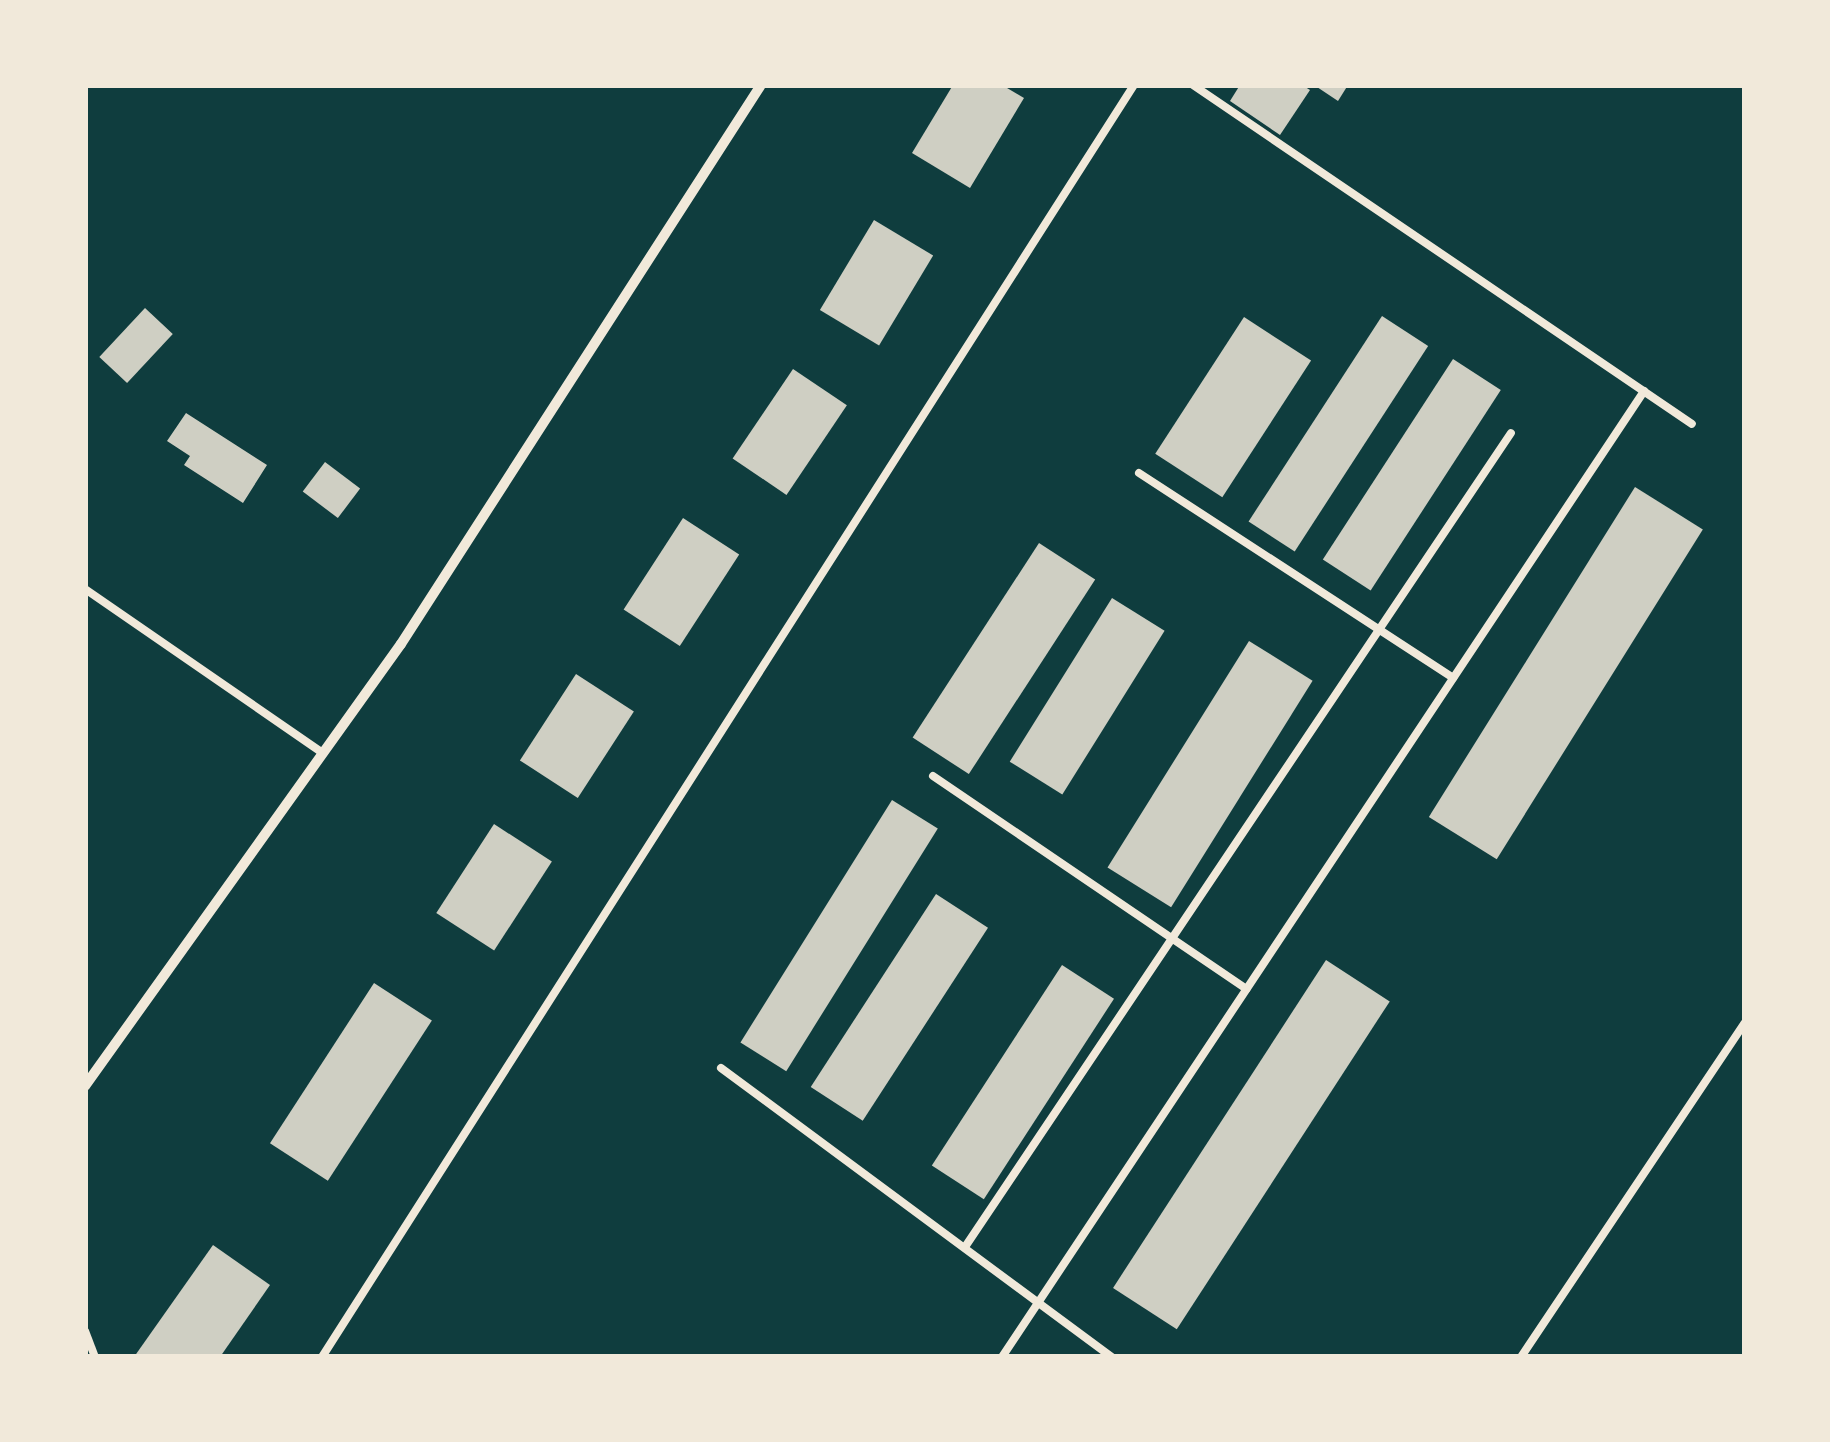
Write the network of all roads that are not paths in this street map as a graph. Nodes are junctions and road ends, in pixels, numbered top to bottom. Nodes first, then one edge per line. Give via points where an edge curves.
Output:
1 (761, 85) edge
2 (1134, 85) edge
3 (1193, 85) edge
4 (1644, 391) junction
5 (1692, 424) dead end
6 (1511, 433) dead end
7 (1139, 474) dead end
8 (85, 589) edge
9 (1381, 627) junction
10 (1453, 678) junction
11 (323, 753) junction
12 (934, 776) dead end
13 (1170, 940) junction
14 (1246, 989) junction
15 (1745, 1022) edge
16 (721, 1068) dead end
17 (85, 1086) edge
18 (965, 1247) junction
19 (1039, 1302) junction
20 (85, 1331) edge
21 (95, 1357) edge
22 (322, 1357) edge
23 (1002, 1357) edge
24 (1112, 1357) edge
25 (1521, 1357) edge

1 - 11 street
2 - 22 lane
3 - 4 lane
4 - 5 lane
4 - 10 lane
6 - 9 lane
7 - 9 lane
8 - 11 lane
9 - 10 lane
9 - 13 lane
10 - 14 lane
11 - 17 street
12 - 13 lane
13 - 14 lane
13 - 18 lane
14 - 19 lane
15 - 25 lane
16 - 18 lane
18 - 19 lane
19 - 23 lane
19 - 24 lane
20 - 21 lane

